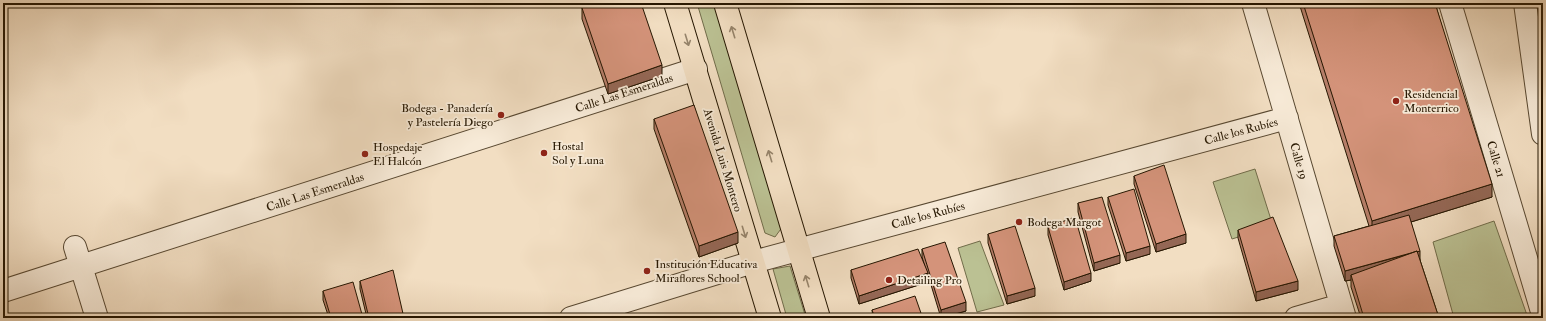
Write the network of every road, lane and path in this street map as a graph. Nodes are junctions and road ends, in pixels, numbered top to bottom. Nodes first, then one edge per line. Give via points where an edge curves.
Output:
1 (676, 3) edge
2 (725, 3) edge
3 (1253, 3) edge
4 (1450, 3) edge
5 (1525, 3) edge
6 (696, 70) junction
7 (1287, 118) junction
8 (1543, 134) edge
9 (798, 250) junction
10 (79, 257) junction
11 (753, 262) junction
12 (3, 291) edge
13 (1343, 311) edge
14 (1543, 315) edge
15 (97, 318) edge
16 (571, 318) edge
17 (770, 318) edge
18 (819, 318) edge
19 (1296, 318) edge

1 -> 6 main road, Avenida Luis Montero
9 -> 2 main road
3 - 7 street, Calle 19
4 - 14 street, Calle 21
5 - 8 street
6 - 10 street, Calle Las Esmeraldas
6 -> 11 main road, Avenida Luis Montero
7 - 9 street, Calle los Rubíes
7 - 13 street, Calle 19
9 - 11 street, Calle los Rubíes
18 -> 9 main road
10 - 12 street, Calle Las Esmeraldas
10 - 15 street
11 - 16 street, Calle los Rubíes
11 - 17 main road, Avenida Luis Montero
13 - 19 street

